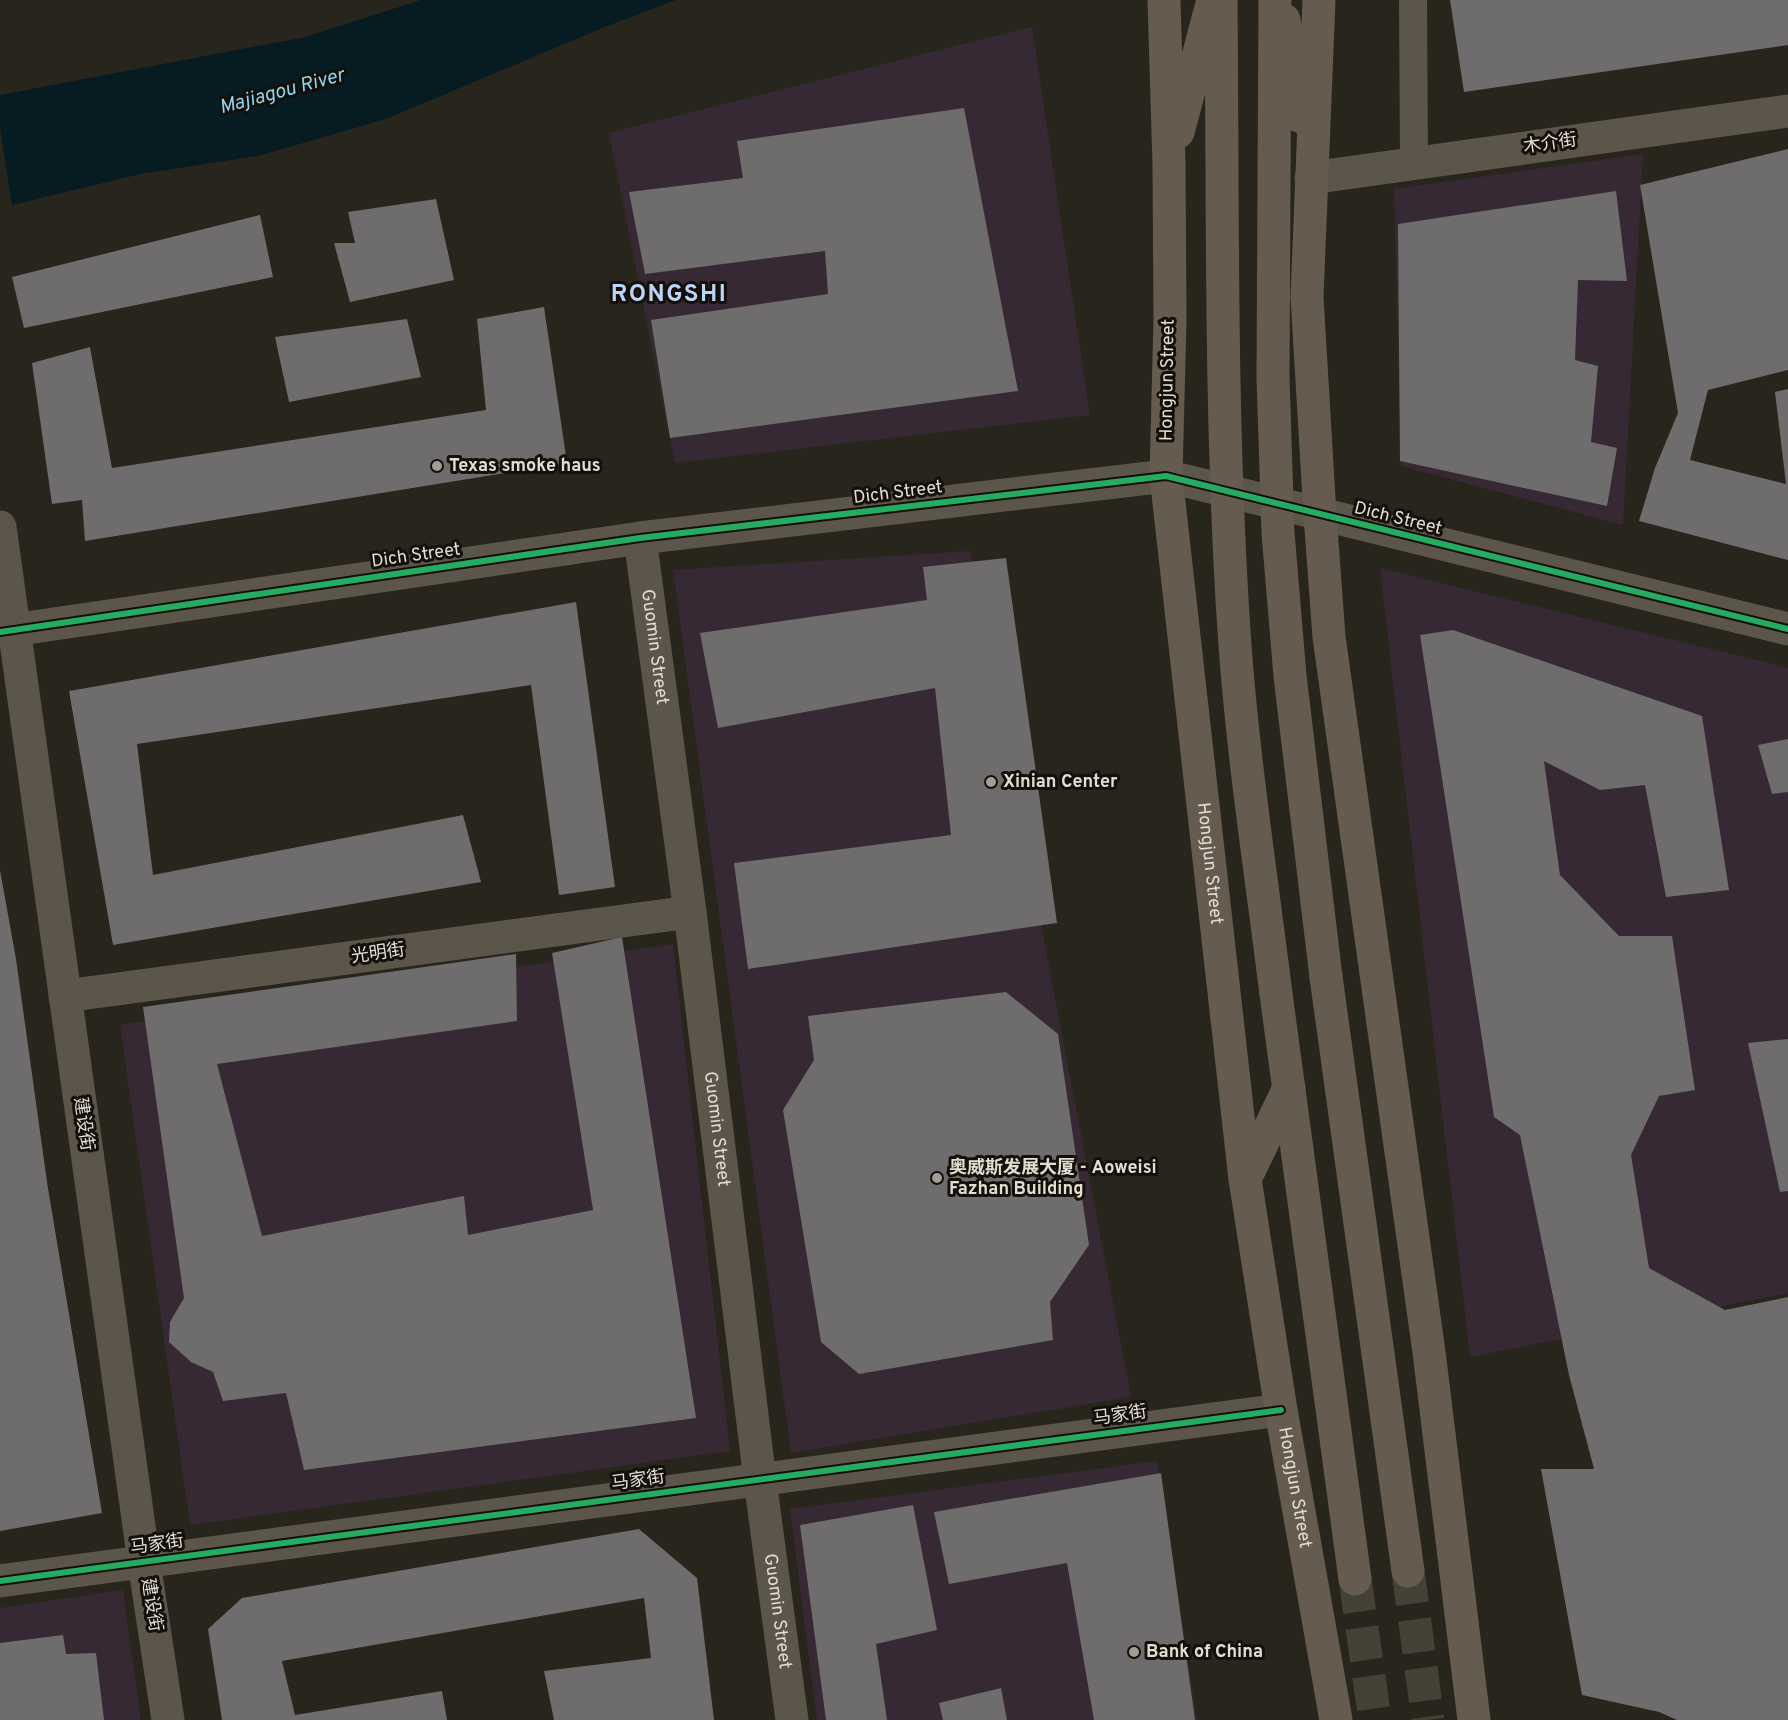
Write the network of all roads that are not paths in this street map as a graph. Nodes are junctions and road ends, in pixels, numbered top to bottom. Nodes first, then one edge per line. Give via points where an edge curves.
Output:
1 (1164, 0) edge
2 (1213, 0) edge
3 (1221, 0) edge
4 (1275, 0) edge
5 (1280, 0) edge
6 (1319, 0) edge
7 (1413, 14) edge
8 (1788, 111) edge
9 (1414, 164) junction
10 (1169, 165) junction
11 (1311, 178) junction
12 (1166, 476) junction
13 (1320, 515) junction
14 (0, 527) edge
15 (640, 538) junction
16 (1788, 628) edge
17 (7, 631) edge
18 (690, 912) junction
19 (65, 996) junction
20 (1289, 1088) junction
21 (1245, 1179) junction
22 (1281, 1410) junction
23 (760, 1480) junction
24 (144, 1562) junction
25 (1408, 1571) tunnel mouth
26 (1355, 1579) tunnel mouth
27 (0, 1581) edge
28 (168, 1720) edge
29 (792, 1720) edge
30 (1336, 1720) edge
31 (1474, 1720) edge

1 - 10 main road, Hongjun Street
2 - 10 main road
3 - 20 main road, bridge via 1226,445 1234,629 1240,708
4 - 25 main road, bridge via 1273,377 1278,533 1290,676 1326,977
5 - 11 main road
6 - 11 main road
7 - 9 street
8 - 9 street, 木介街
9 - 11 street, 木介街
10 - 12 main road, Hongjun Street
11 - 13 main road via 1307,297
12 - 13 street, Dich Street
12 - 15 street, Dich Street
12 - 21 main road, Hongjun Street
13 - 16 street, Dich Street
13 - 31 main road via 1331,649 1429,1352
14 - 17 street, 建设街
15 - 17 street, Dich Street
15 - 18 street, Guomin Street
17 - 19 street, 建设街
18 - 19 street, 光明街
18 - 23 street, Guomin Street
19 - 24 street, 建设街
20 - 21 main road
20 - 26 main road
21 - 22 main road, Hongjun Street
22 - 23 street, 马家街
22 - 30 main road, Hongjun Street
23 - 24 street, 马家街
23 - 29 street, Guomin Street
24 - 27 street, 马家街
24 - 28 street, 建设街

